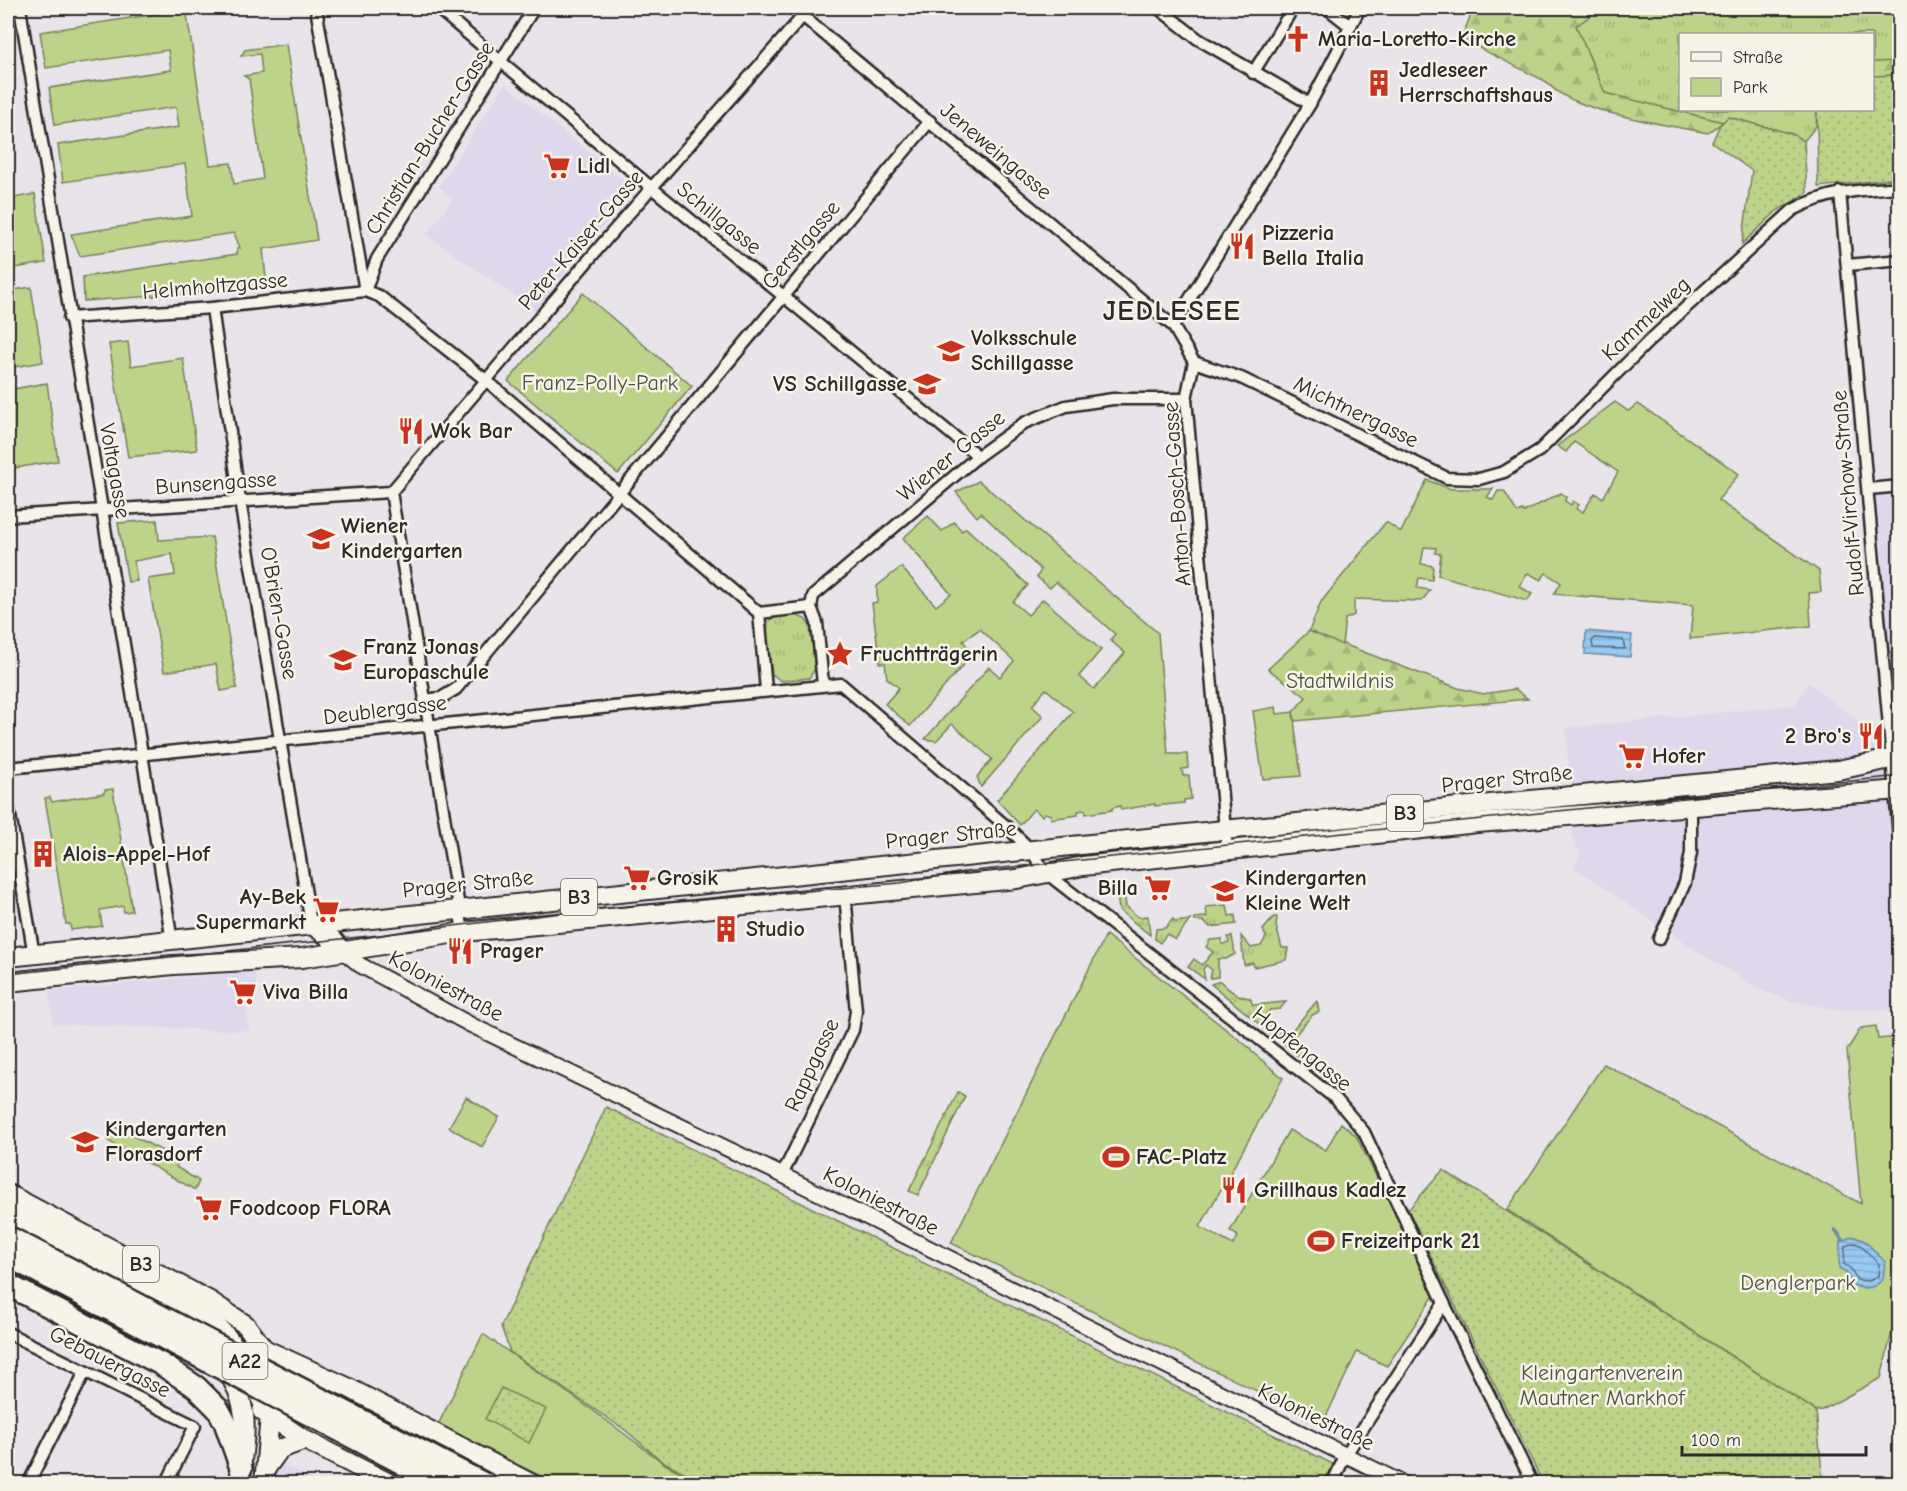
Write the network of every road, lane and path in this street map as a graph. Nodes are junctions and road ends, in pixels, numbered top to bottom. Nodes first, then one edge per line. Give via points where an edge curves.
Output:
1 (20, 8) edge
2 (316, 8) edge
3 (437, 8) edge
4 (534, 8) edge
5 (794, 8) edge
6 (1158, 8) edge
7 (1293, 8) edge
8 (1327, 8) edge
9 (1360, 8) edge
10 (803, 16) junction
11 (1350, 26) junction
12 (500, 62) junction
13 (1253, 73) junction
14 (1310, 104) junction
15 (930, 121) junction
16 (1899, 187) edge
17 (652, 188) junction
18 (1840, 192) junction
19 (1899, 260) edge
20 (1848, 265) junction
21 (365, 291) junction
22 (784, 295) junction
23 (212, 308) junction
24 (69, 318) junction
25 (1173, 326) junction
26 (1194, 362) junction
27 (488, 381) junction
28 (1186, 399) junction
29 (978, 456) junction
30 (1504, 472) joint
31 (1899, 486) edge
32 (1869, 489) junction
33 (391, 492) junction
34 (619, 495) junction
35 (240, 501) junction
36 (102, 510) junction
37 (8, 516) edge
38 (811, 608) junction
39 (759, 613) junction
40 (823, 684) junction
41 (766, 690) junction
42 (424, 700) junction
43 (428, 724) junction
44 (281, 742) junction
45 (144, 756) junction
46 (1895, 758) edge
47 (8, 768) edge
48 (1897, 790) edge
49 (8, 804) edge
50 (1691, 805) junction
51 (1224, 830) junction
52 (1899, 846) edge
53 (1031, 850) junction
54 (1227, 852) junction
55 (848, 871) junction
56 (1045, 872) junction
57 (845, 895) junction
58 (458, 909) junction
59 (310, 924) junction
60 (463, 932) junction
61 (1659, 939) dead end
62 (172, 942) junction
63 (343, 951) junction
64 (34, 955) junction
65 (8, 957) edge
66 (8, 982) edge
67 (782, 1175) junction
68 (8, 1194) edge
69 (8, 1214) edge
70 (8, 1237) edge
71 (8, 1246) edge
72 (8, 1256) edge
73 (8, 1285) edge
74 (1444, 1302) junction
75 (8, 1333) edge
76 (264, 1349) junction
77 (85, 1372) junction
78 (320, 1376) junction
79 (237, 1387) junction
80 (261, 1392) junction
81 (271, 1418) junction
82 (246, 1422) junction
83 (305, 1440) junction
84 (1345, 1456) junction
85 (265, 1475) edge
86 (240, 1476) edge
87 (28, 1484) edge
88 (166, 1484) edge
89 (391, 1484) edge
90 (442, 1484) edge
91 (484, 1484) edge
92 (532, 1484) edge
93 (1332, 1484) edge
94 (1404, 1484) edge
95 (1533, 1484) edge

1 - 24 street, Voltagasse
2 - 21 street
3 - 12 street, Schillgasse
4 - 12 street, Christian-Bucher-Gasse
5 - 10 street, Jeneweingasse
6 - 13 street
7 - 13 street
8 - 11 street
9 - 11 street
10 - 15 street, Jeneweingasse
10 - 17 street, Peter-Kaiser-Gasse
11 - 14 street
12 - 17 street, Schillgasse
12 - 21 street, Christian-Bucher-Gasse via 377,260
13 - 14 street
14 - 25 street
15 - 22 street, Gerstlgasse
15 - 25 street, Jeneweingasse
16 - 18 street, Kammelweg
17 - 22 street, Schillgasse
17 - 27 street, Peter-Kaiser-Gasse
18 - 20 street, Rudolf-Virchow-Straße
18 - 30 street, Kammelweg via 1817,197 1778,221 1540,450
19 - 20 street
20 - 32 street, Rudolf-Virchow-Straße
21 - 23 street, Helmholtzgasse
21 - 27 street via 387,302
22 - 29 street, Schillgasse
22 - 34 street, Gerstlgasse
23 - 24 street, Helmholtzgasse
23 - 35 street, O'Brien-Gasse
24 - 36 street, Voltagasse
25 - 26 street
26 - 28 street, Anton-Bosch-Gasse
26 - 30 street, Michtnergasse via 1241,378 1447,477 1479,479
27 - 33 street, Peter-Kaiser-Gasse
27 - 34 street
28 - 29 street, Wiener Gasse via 1113,399 1066,406 1024,423
28 - 51 street, Anton-Bosch-Gasse
29 - 38 street, Wiener Gasse via 813,596
31 - 32 street
32 - 46 street, Rudolf-Virchow-Straße
33 - 35 street, Bunsengasse
33 - 42 street
34 - 39 street
34 - 42 street via 456,689 441,698
35 - 36 street, Bunsengasse
35 - 44 street, O'Brien-Gasse
36 - 37 street, Bunsengasse
36 - 45 street, Voltagasse
38 - 39 street
38 - 40 street via 817,623
39 - 41 street
40 - 41 street, Deublergasse
40 - 53 street, Hopfengasse via 841,684
41 - 43 street, Deublergasse
42 - 43 street
43 - 44 street, Deublergasse
43 - 58 street
44 - 45 street, Deublergasse
44 - 59 street, O'Brien-Gasse
45 - 47 street, Deublergasse
45 - 62 street, Voltagasse
46 - 48 street, Rudolf-Virchow-Straße
46 - 51 main road, Prager Straße / B3 via 1838,770
48 - 50 main road, Prager Straße / B3
48 - 52 street, Rudolf-Virchow-Straße
49 - 64 street
50 - 54 main road, Prager Straße / B3 via 1477,823
50 - 61 street via 1691,853 1685,883
51 - 53 main road, Prager Straße / B3
51 - 54 street, Anton-Bosch-Gasse
53 - 55 main road, Prager Straße / B3
53 - 56 street, Hopfengasse
54 - 56 main road, Prager Straße / B3
55 - 57 main road
55 - 58 main road, Prager Straße / B3
56 - 57 main road, Prager Straße / B3 via 1017,879
56 - 74 street, Hopfengasse via 1336,1099 1364,1132
57 - 60 main road, Prager Straße / B3
57 - 67 street, Rappgasse via 856,1011 853,1030
58 - 59 main road, Prager Straße / B3
58 - 60 street
59 - 62 main road, Prager Straße / B3
59 - 63 main road
60 - 63 main road, Prager Straße / B3
62 - 64 main road, Prager Straße / B3
63 - 66 main road, Prager Straße / B3
63 - 67 street, Koloniestraße via 360,965 471,1025
64 - 65 main road, Prager Straße / B3
67 - 84 street, Koloniestraße
68 - 76 main road, B3 via 226,1309 246,1325
69 - 80 highway via 206,1319 236,1348
70 - 91 highway, A22, bridge
71 - 79 main road, B3 via 194,1344 214,1358
72 - 90 highway, A22, bridge
73 - 86 highway via 161,1364 196,1387 225,1422
74 - 84 street
74 - 95 street, Hopfengasse
75 - 77 street, Gebauergasse
76 - 78 main road
76 - 80 main road, B3
77 - 87 street
77 - 88 street, Gebauergasse via 195,1426
78 - 80 main road via 293,1376
78 - 92 main road
79 - 80 main road
79 - 82 main road, B3
80 - 81 highway
80 - 82 main road, B3
81 - 83 main road
81 - 85 main road
82 - 86 main road, B3
83 - 85 main road via 280,1449
83 - 89 main road
84 - 93 street
84 - 94 street, Koloniestraße

